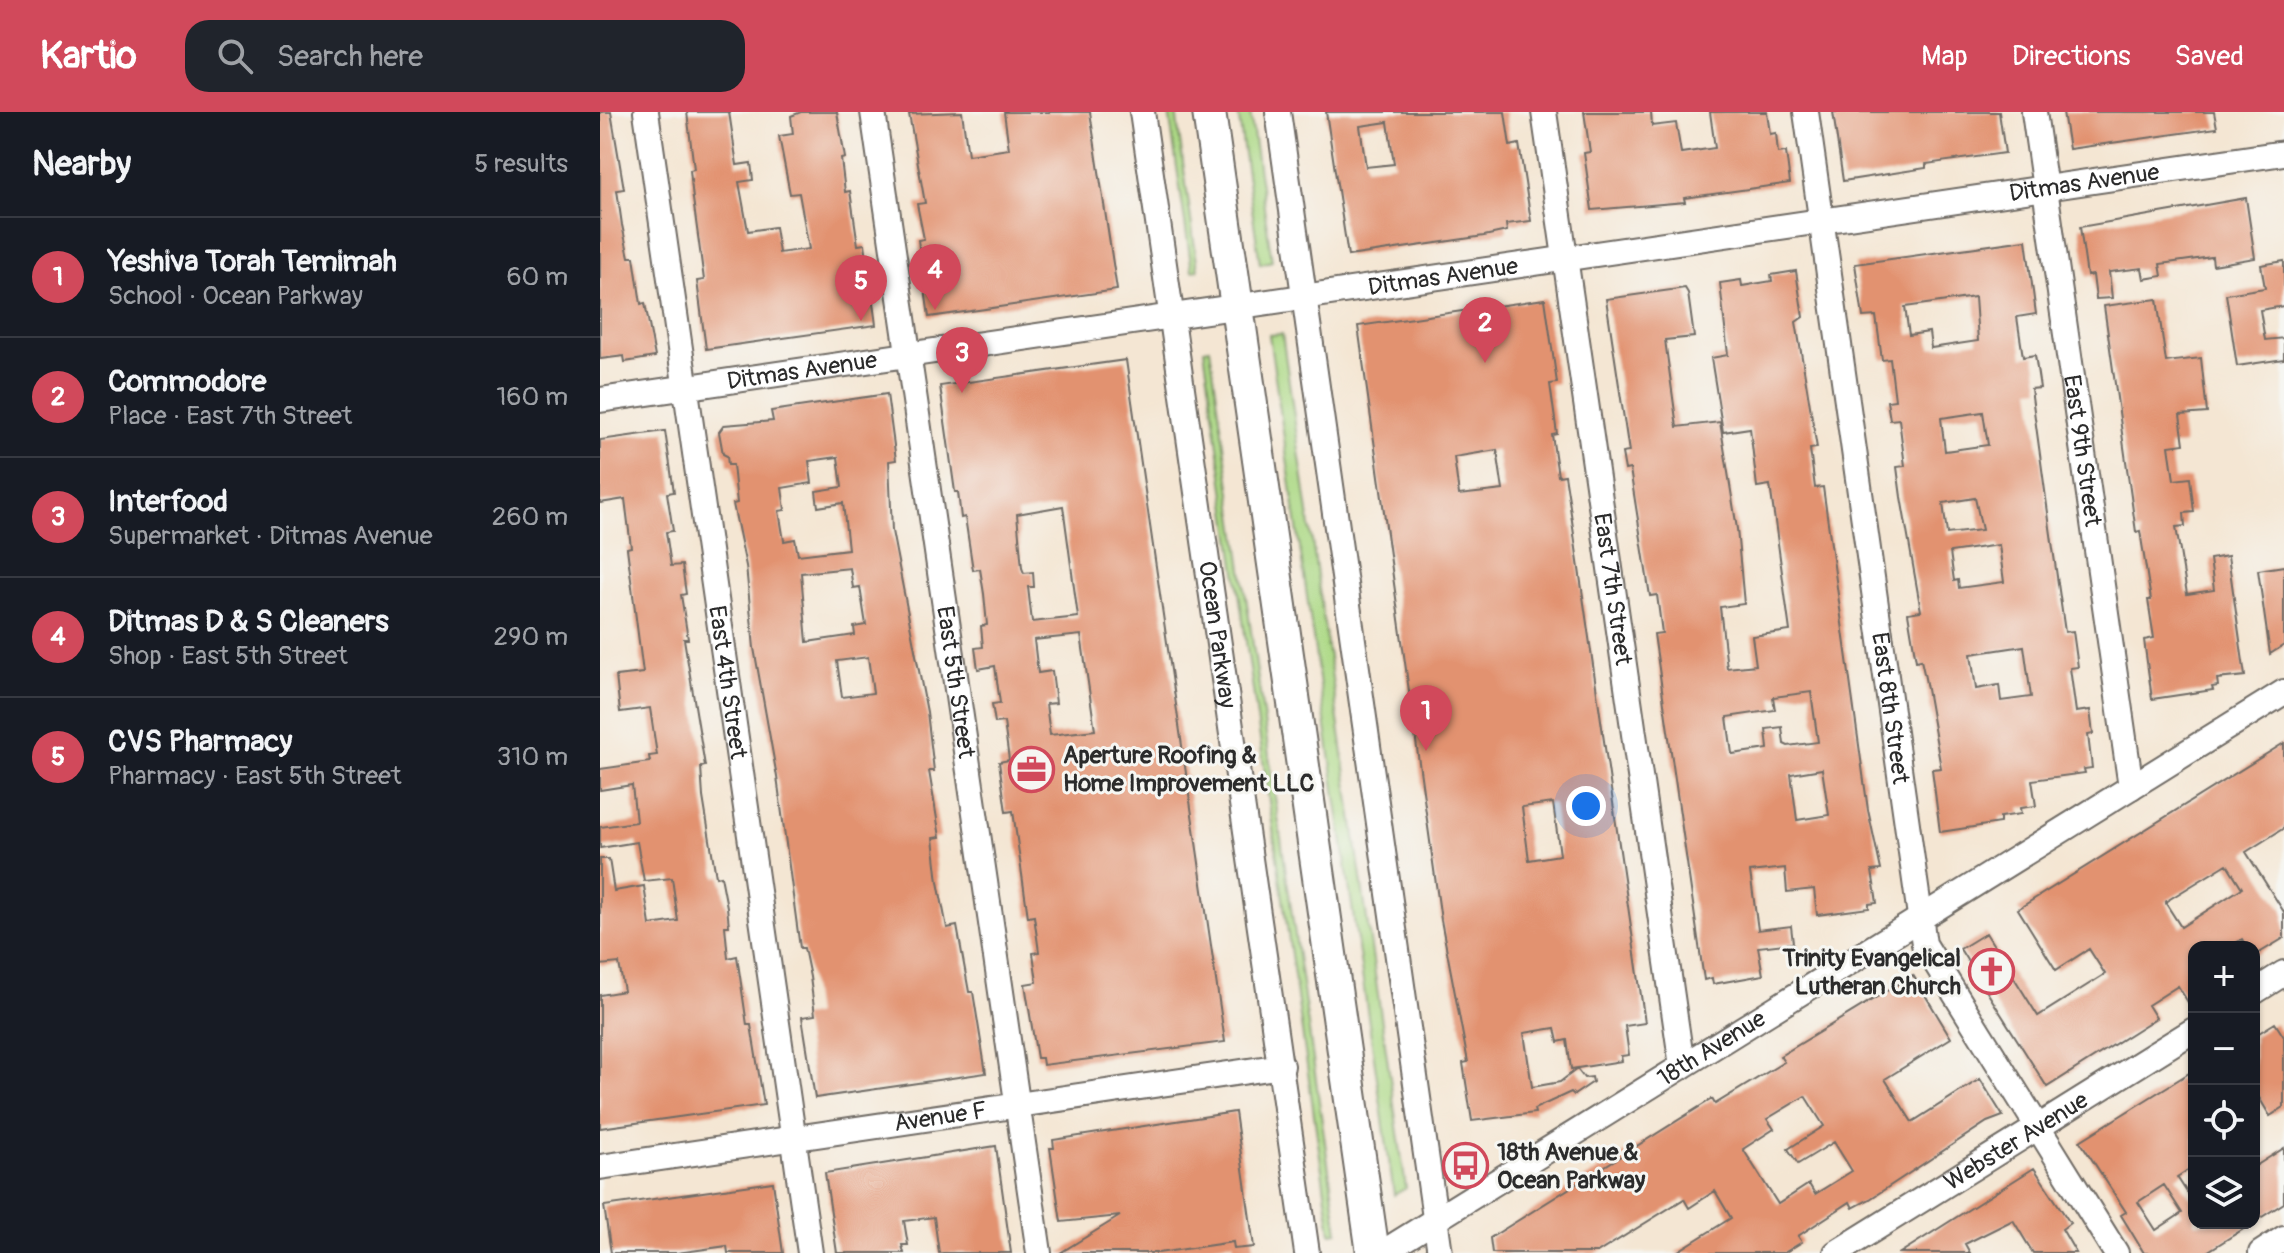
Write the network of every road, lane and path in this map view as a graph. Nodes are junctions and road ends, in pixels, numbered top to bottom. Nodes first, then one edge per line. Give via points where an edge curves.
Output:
1 (646, 112) edge
2 (873, 112) edge
3 (1142, 112) edge
4 (1209, 112) edge
5 (1278, 112) edge
6 (1544, 112) edge
7 (1806, 112) edge
8 (2034, 112) edge
9 (2284, 153) edge
10 (2045, 187) junction
11 (1822, 219) junction
12 (1564, 256) junction
13 (1304, 295) junction
14 (1237, 306) junction
15 (1171, 316) junction
16 (908, 355) junction
17 (686, 387) junction
18 (600, 400) edge
19 (2284, 692) edge
20 (2131, 787) junction
21 (1920, 916) junction
22 (2284, 973) edge
23 (2260, 988) edge
24 (2188, 1034) edge
25 (1282, 1066) junction
26 (1682, 1066) junction
27 (1016, 1107) junction
28 (2038, 1127) junction
29 (794, 1139) junction
30 (600, 1167) edge
31 (1435, 1220) junction
32 (2284, 1238) edge
33 (810, 1253) edge
34 (1039, 1253) edge
35 (1307, 1253) edge
36 (1373, 1253) edge
37 (1382, 1253) edge
38 (1440, 1253) edge
39 (1836, 1253) edge
40 (2116, 1253) edge
41 (2261, 1253) edge

1 - 17 street, East 4th Street
2 - 16 street, East 5th Street
3 - 15 street, Ocean Parkway
4 - 14 main road
5 - 13 street
6 - 12 street, East 7th Street
7 - 11 street, East 8th Street
8 - 10 street, East 9th Street
9 - 10 street, Ditmas Avenue
10 - 11 street, Ditmas Avenue
10 - 20 street, East 9th Street
11 - 12 street, Ditmas Avenue
11 - 21 street, East 8th Street
12 - 13 street, Ditmas Avenue
12 - 26 street, East 7th Street
13 - 14 street, Ditmas Avenue
13 - 31 street
14 - 15 street, Ditmas Avenue
14 - 36 main road
15 - 16 street, Ditmas Avenue
15 - 25 street, Ocean Parkway
16 - 17 street, Ditmas Avenue
16 - 27 street, East 5th Street
17 - 18 street, Ditmas Avenue
17 - 29 street, East 4th Street
19 - 20 street, 18th Avenue
20 - 21 street, 18th Avenue
21 - 26 street, 18th Avenue
21 - 28 street, East 8th Street via 1924,944
22 - 23 street
24 - 28 street, Webster Avenue
25 - 27 street, Avenue F
25 - 35 street, Ocean Parkway
26 - 31 street, 18th Avenue
27 - 29 street, Avenue F
27 - 34 street, East 5th Street
28 - 39 street, Webster Avenue
28 - 40 street, East 8th Street
29 - 30 street, Avenue F
29 - 33 street, East 4th Street
31 - 37 street, 18th Avenue
31 - 38 street
32 - 41 street

